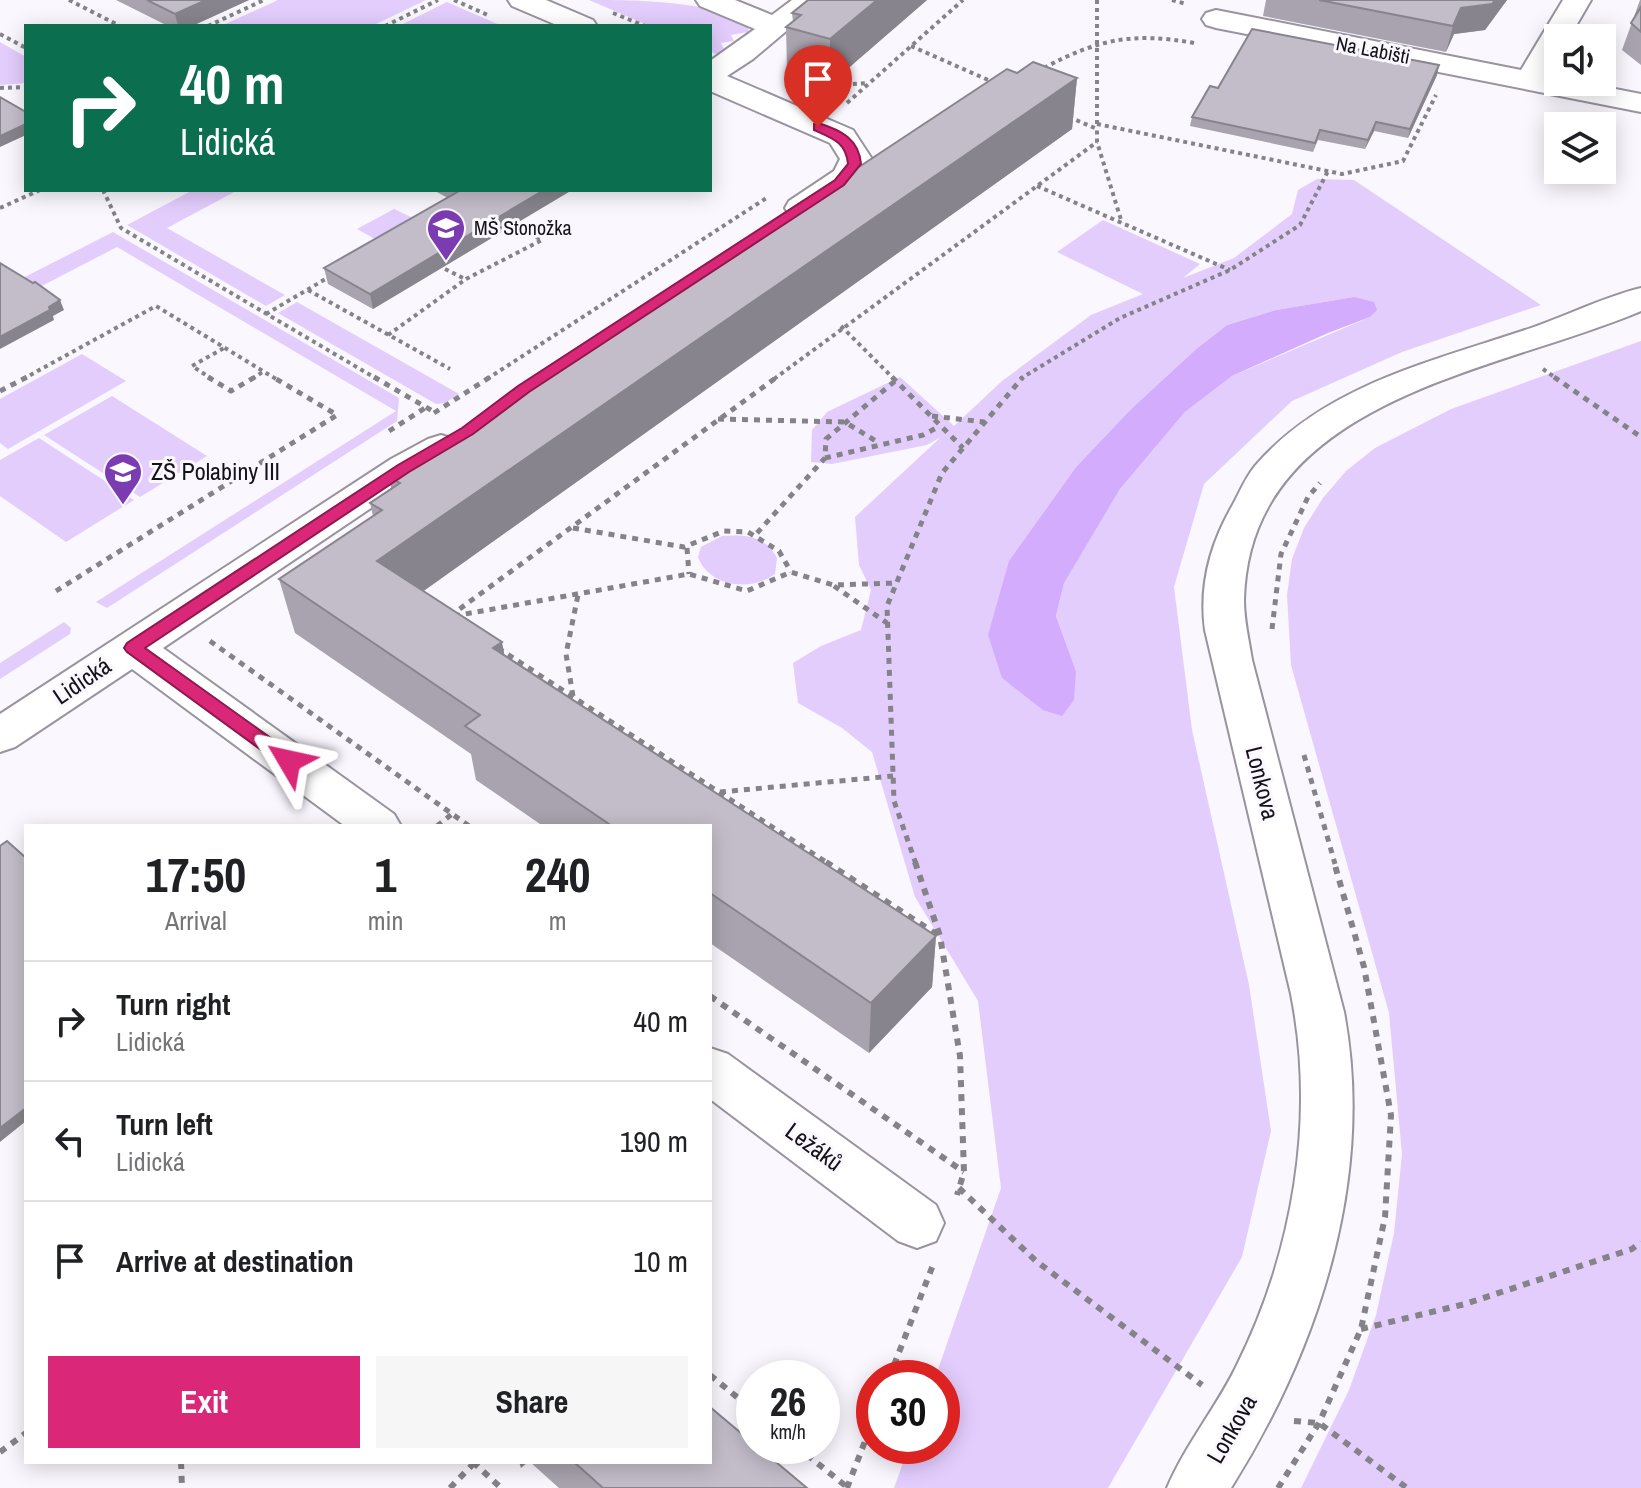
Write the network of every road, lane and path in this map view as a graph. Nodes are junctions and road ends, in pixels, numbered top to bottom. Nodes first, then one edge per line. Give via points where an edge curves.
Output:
1 (69, 0) edge
2 (264, 0) edge
3 (438, 0) edge
4 (454, 0) edge
5 (522, 0) edge
6 (710, 0) edge
7 (809, 0) edge
8 (963, 0) edge
9 (1097, 0) edge
10 (1172, 0) edge
11 (1577, 0) edge
12 (501, 21) dead end
13 (1203, 23) junction
14 (116, 24) edge
15 (212, 24) edge
16 (389, 24) edge
17 (578, 24) edge
18 (776, 27) junction
19 (0, 34) edge
20 (1098, 41) junction
21 (911, 46) junction
22 (24, 47) edge
23 (1035, 73) edge
24 (712, 75) edge
25 (712, 78) edge
26 (1530, 81) junction
27 (868, 83) junction
28 (24, 87) edge
29 (807, 87) dead end
30 (0, 88) edge
31 (1440, 88) dead end
32 (1008, 89) edge
33 (1641, 103) edge
34 (846, 105) dead end
35 (1059, 112) edge
36 (1097, 127) junction
37 (1097, 142) junction
38 (1328, 171) junction
39 (1036, 186) junction
40 (36, 192) edge
41 (104, 192) edge
42 (0, 208) edge
43 (773, 210) joint
44 (505, 222) edge
45 (1122, 223) junction
46 (445, 269) edge
47 (1230, 270) junction
48 (334, 274) edge
49 (466, 279) junction
50 (307, 290) junction
51 (1641, 298) edge
52 (266, 314) junction
53 (841, 326) junction
54 (388, 335) junction
55 (225, 347) junction
56 (1553, 361) dead end
57 (450, 369) dead end
58 (264, 371) junction
59 (895, 381) junction
60 (0, 391) edge
61 (425, 408) dead end
62 (931, 416) junction
63 (717, 419) junction
64 (451, 422) joint
65 (845, 422) junction
66 (984, 422) junction
67 (940, 426) junction
68 (1641, 437) edge
69 (879, 443) junction
70 (963, 448) junction
71 (825, 458) junction
72 (1327, 475) dead end
73 (572, 527) junction
74 (757, 533) junction
75 (687, 548) junction
76 (791, 572) junction
77 (689, 574) junction
78 (896, 583) junction
79 (833, 585) junction
80 (56, 591) dead end
81 (578, 595) junction
82 (449, 616) junction
83 (887, 623) junction
84 (462, 624) edge
85 (202, 635) dead end
86 (1272, 635) dead end
87 (486, 641) edge
88 (133, 648) junction
89 (573, 697) junction
90 (0, 736) edge
91 (1302, 749) dead end
92 (893, 776) junction
93 (719, 792) junction
94 (452, 814) junction
95 (375, 824) edge
96 (440, 824) edge
97 (466, 824) edge
98 (940, 936) junction
99 (712, 997) edge
100 (712, 1071) edge
101 (964, 1172) junction
102 (959, 1188) junction
103 (937, 1226) junction
104 (1641, 1242) edge
105 (1361, 1329) junction
106 (895, 1360) edge
107 (712, 1377) edge
108 (736, 1396) edge
109 (1243, 1416) junction
110 (1319, 1423) junction
111 (24, 1434) edge
112 (0, 1452) edge
113 (181, 1464) edge
114 (472, 1464) edge
115 (474, 1464) edge
116 (818, 1464) edge
117 (856, 1464) edge
118 (838, 1480) junction
119 (182, 1488) edge
120 (450, 1488) edge
121 (501, 1488) edge
122 (832, 1488) edge
123 (847, 1488) edge
124 (1197, 1488) edge
125 (1278, 1488) edge
126 (1407, 1488) edge

1 - 14 path
2 - 15 path
3 - 16 path
4 - 12 path
5 - 17 street
6 - 18 street
7 - 18 street
8 - 21 path
9 - 20 path
10 - 13 path
11 - 26 street
13 - 20 path
13 - 26 street, Na Labišti
18 - 24 street
19 - 22 path
20 - 23 path
20 - 36 path
21 - 27 path
21 - 32 path
25 - 43 street via 842,137 853,151 855,164 847,177
26 - 33 street, Na Labišti
27 - 29 path
27 - 34 path
28 - 30 path
31 - 38 path via 1403,161 1342,174
35 - 36 path
36 - 37 path
36 - 38 path
37 - 39 path
37 - 45 path
38 - 47 path via 1300,225
39 - 45 path
39 - 53 path
40 - 42 path
41 - 52 path via 121,228
43 - 64 path
44 - 49 path via 542,240
45 - 47 path
46 - 49 path
47 - 66 path via 1120,318 1019,379
48 - 50 path
49 - 54 path
50 - 52 path
50 - 54 path
51 - 109 street, Lonkova via 1349,407 1309,434 1270,472 1246,509 1229,556 1224,612 1231,660 1312,982 1325,1048 1328,1120 1322,1194 1304,1271
52 - 61 path
53 - 59 path
53 - 63 path
54 - 57 path
55 - 58 path
55 - 58 path via 192,366 231,391
55 - 60 path via 156,306
56 - 68 path via 1538,366
58 - 80 path via 337,415
59 - 62 path
59 - 65 path
62 - 66 path
62 - 67 path
63 - 65 path
63 - 73 path
64 - 88 street, Lidická via 404,468
65 - 69 path
65 - 71 path via 826,439
66 - 70 path
67 - 69 path via 923,435
67 - 70 path
69 - 71 path
70 - 78 path via 942,473
71 - 74 path
72 - 86 path via 1308,497 1281,554
73 - 75 path
73 - 82 path
74 - 75 path via 714,533
74 - 76 path via 786,557
75 - 77 path
76 - 77 path via 747,591
76 - 79 path
77 - 81 path
78 - 79 path
78 - 83 path
79 - 83 path
81 - 82 path
81 - 89 path via 566,654
82 - 84 path
83 - 92 path
85 - 94 path
87 - 89 path
88 - 90 street, Lidická
88 - 95 street
89 - 93 path
91 - 105 path via 1364,967 1391,1115 1385,1217
92 - 93 path
92 - 98 path via 894,801
93 - 98 path
94 - 96 path
94 - 97 path
98 - 101 path via 960,1056
99 - 101 path
100 - 103 street, Ležáků
101 - 102 path
102 - 103 path
102 - 109 path via 1036,1261
103 - 106 path
104 - 105 path via 1465,1304
105 - 110 path
107 - 108 path
109 - 110 path
109 - 124 street, Lonkova
110 - 125 path
110 - 126 path
111 - 112 path
113 - 119 path
114 - 120 path
115 - 121 path
116 - 118 path
117 - 123 path
118 - 122 path
118 - 123 path

